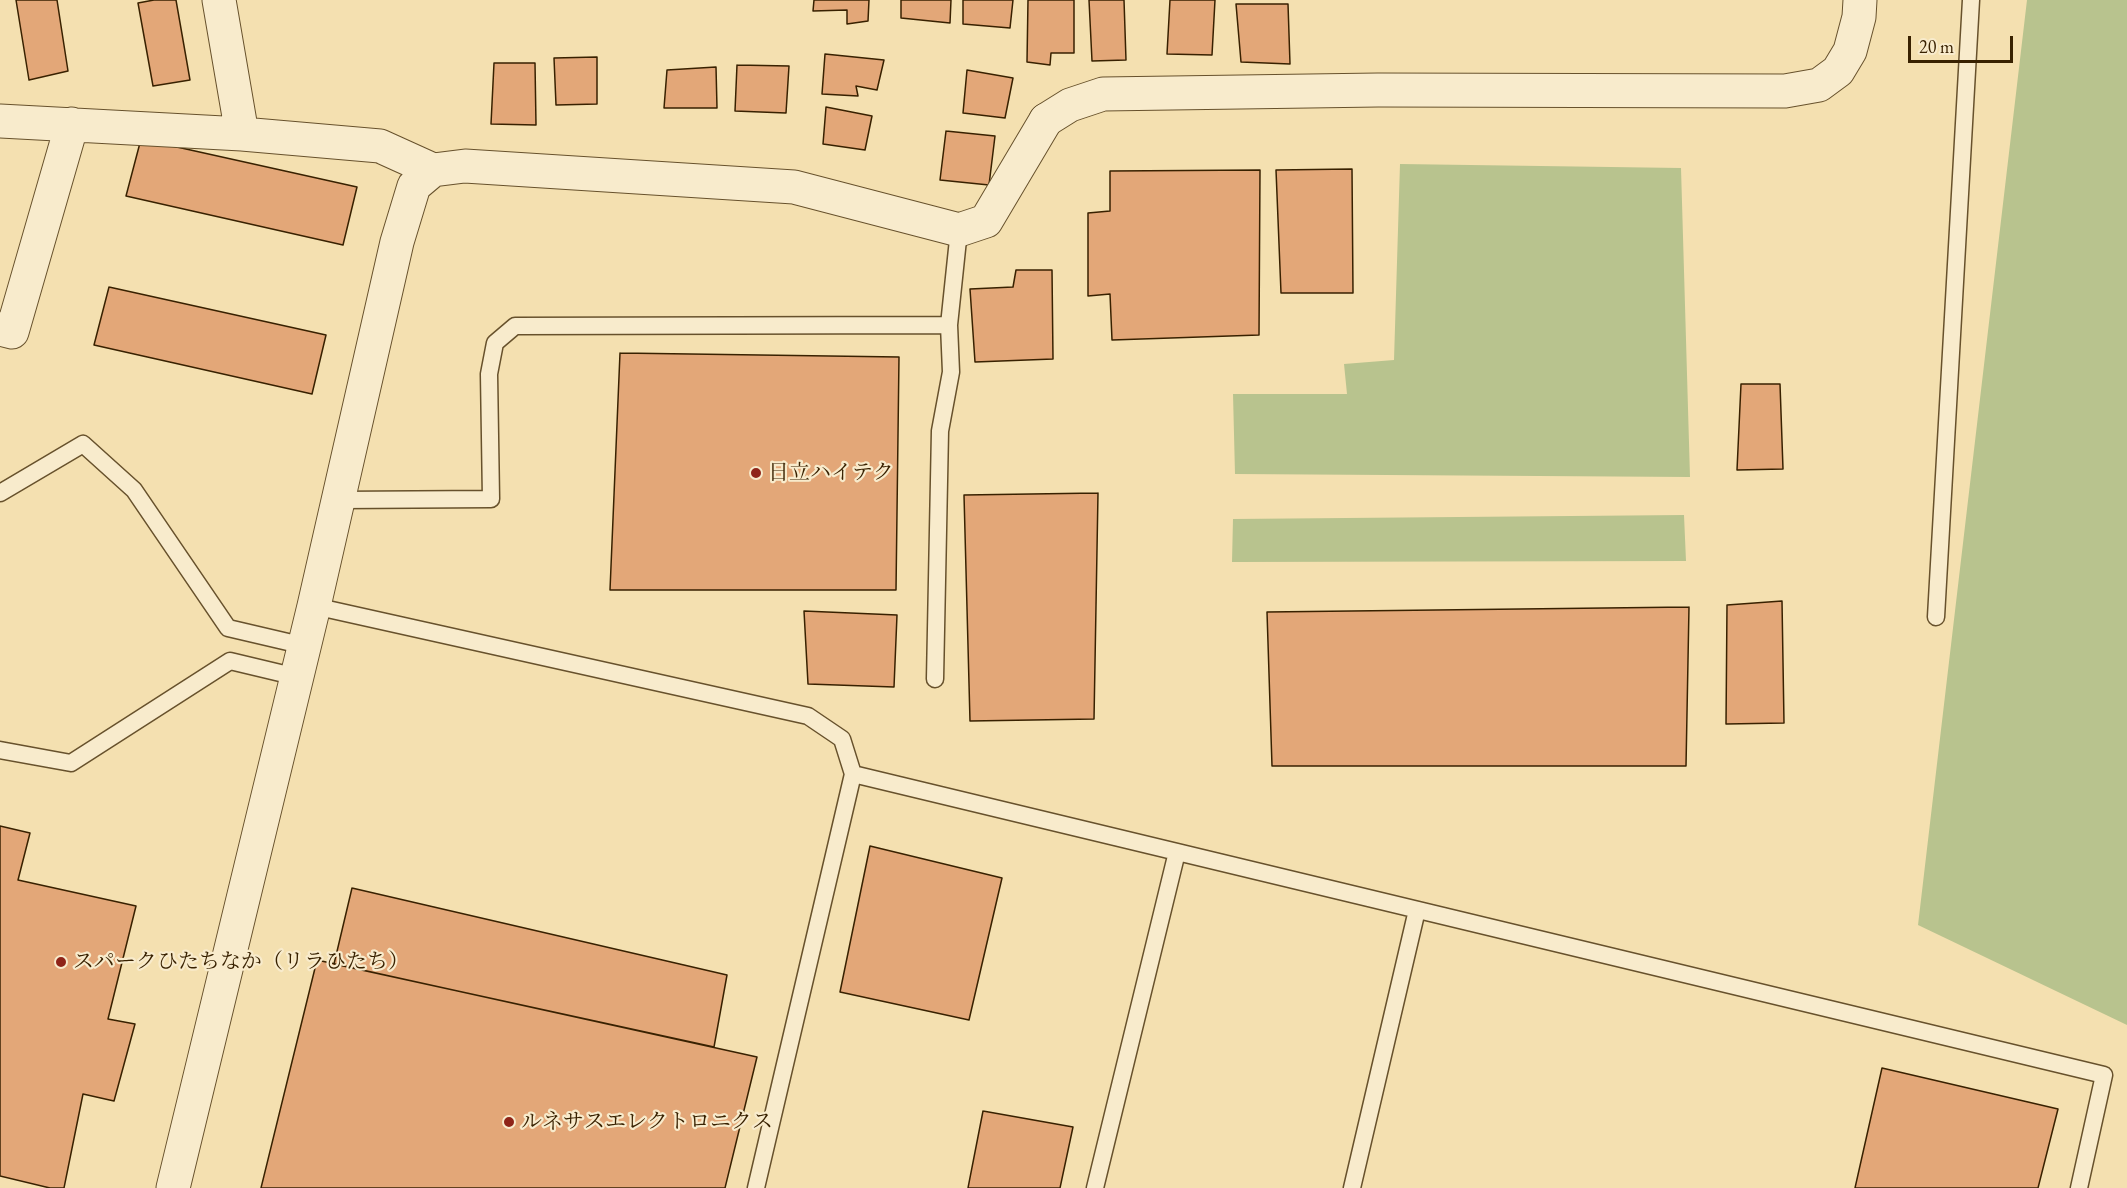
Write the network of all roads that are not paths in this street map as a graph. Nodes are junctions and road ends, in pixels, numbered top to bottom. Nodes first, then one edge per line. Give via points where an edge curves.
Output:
1 (219, 0) edge
2 (1860, 0) edge
3 (1971, 0) edge
4 (0, 120) edge
5 (72, 124) junction
6 (242, 134) junction
7 (433, 170) junction
8 (959, 230) junction
9 (949, 325) junction
10 (0, 329) edge
11 (0, 493) edge
12 (339, 500) junction
13 (315, 606) junction
14 (1936, 617) dead end
15 (301, 661) junction
16 (935, 679) dead end
17 (0, 750) edge
18 (853, 774) junction
19 (1177, 852) junction
20 (1417, 910) junction
21 (173, 1188) edge
22 (756, 1188) edge
23 (1095, 1188) edge
24 (1352, 1188) edge
25 (2079, 1188) edge

1 - 6 street
2 - 8 street via 1850,51 1838,71 1819,85 1785,92 1103,93 1070,105 1046,120 986,221
3 - 14 lane
4 - 5 street
5 - 6 street
5 - 10 street via 12,332
6 - 7 street via 380,146
7 - 8 street via 465,166 794,187
7 - 12 street via 414,186 397,242
8 - 9 lane
9 - 12 lane via 515,326 495,343 489,374 491,499
9 - 16 lane via 951,372 940,431
11 - 15 lane via 82,444 134,490 228,628
12 - 13 street
13 - 15 street
13 - 18 lane via 808,716 842,739
15 - 17 lane via 230,661 71,763
15 - 21 street
18 - 19 lane
18 - 22 lane
19 - 20 lane
19 - 23 lane
20 - 24 lane
20 - 25 lane via 2104,1075

